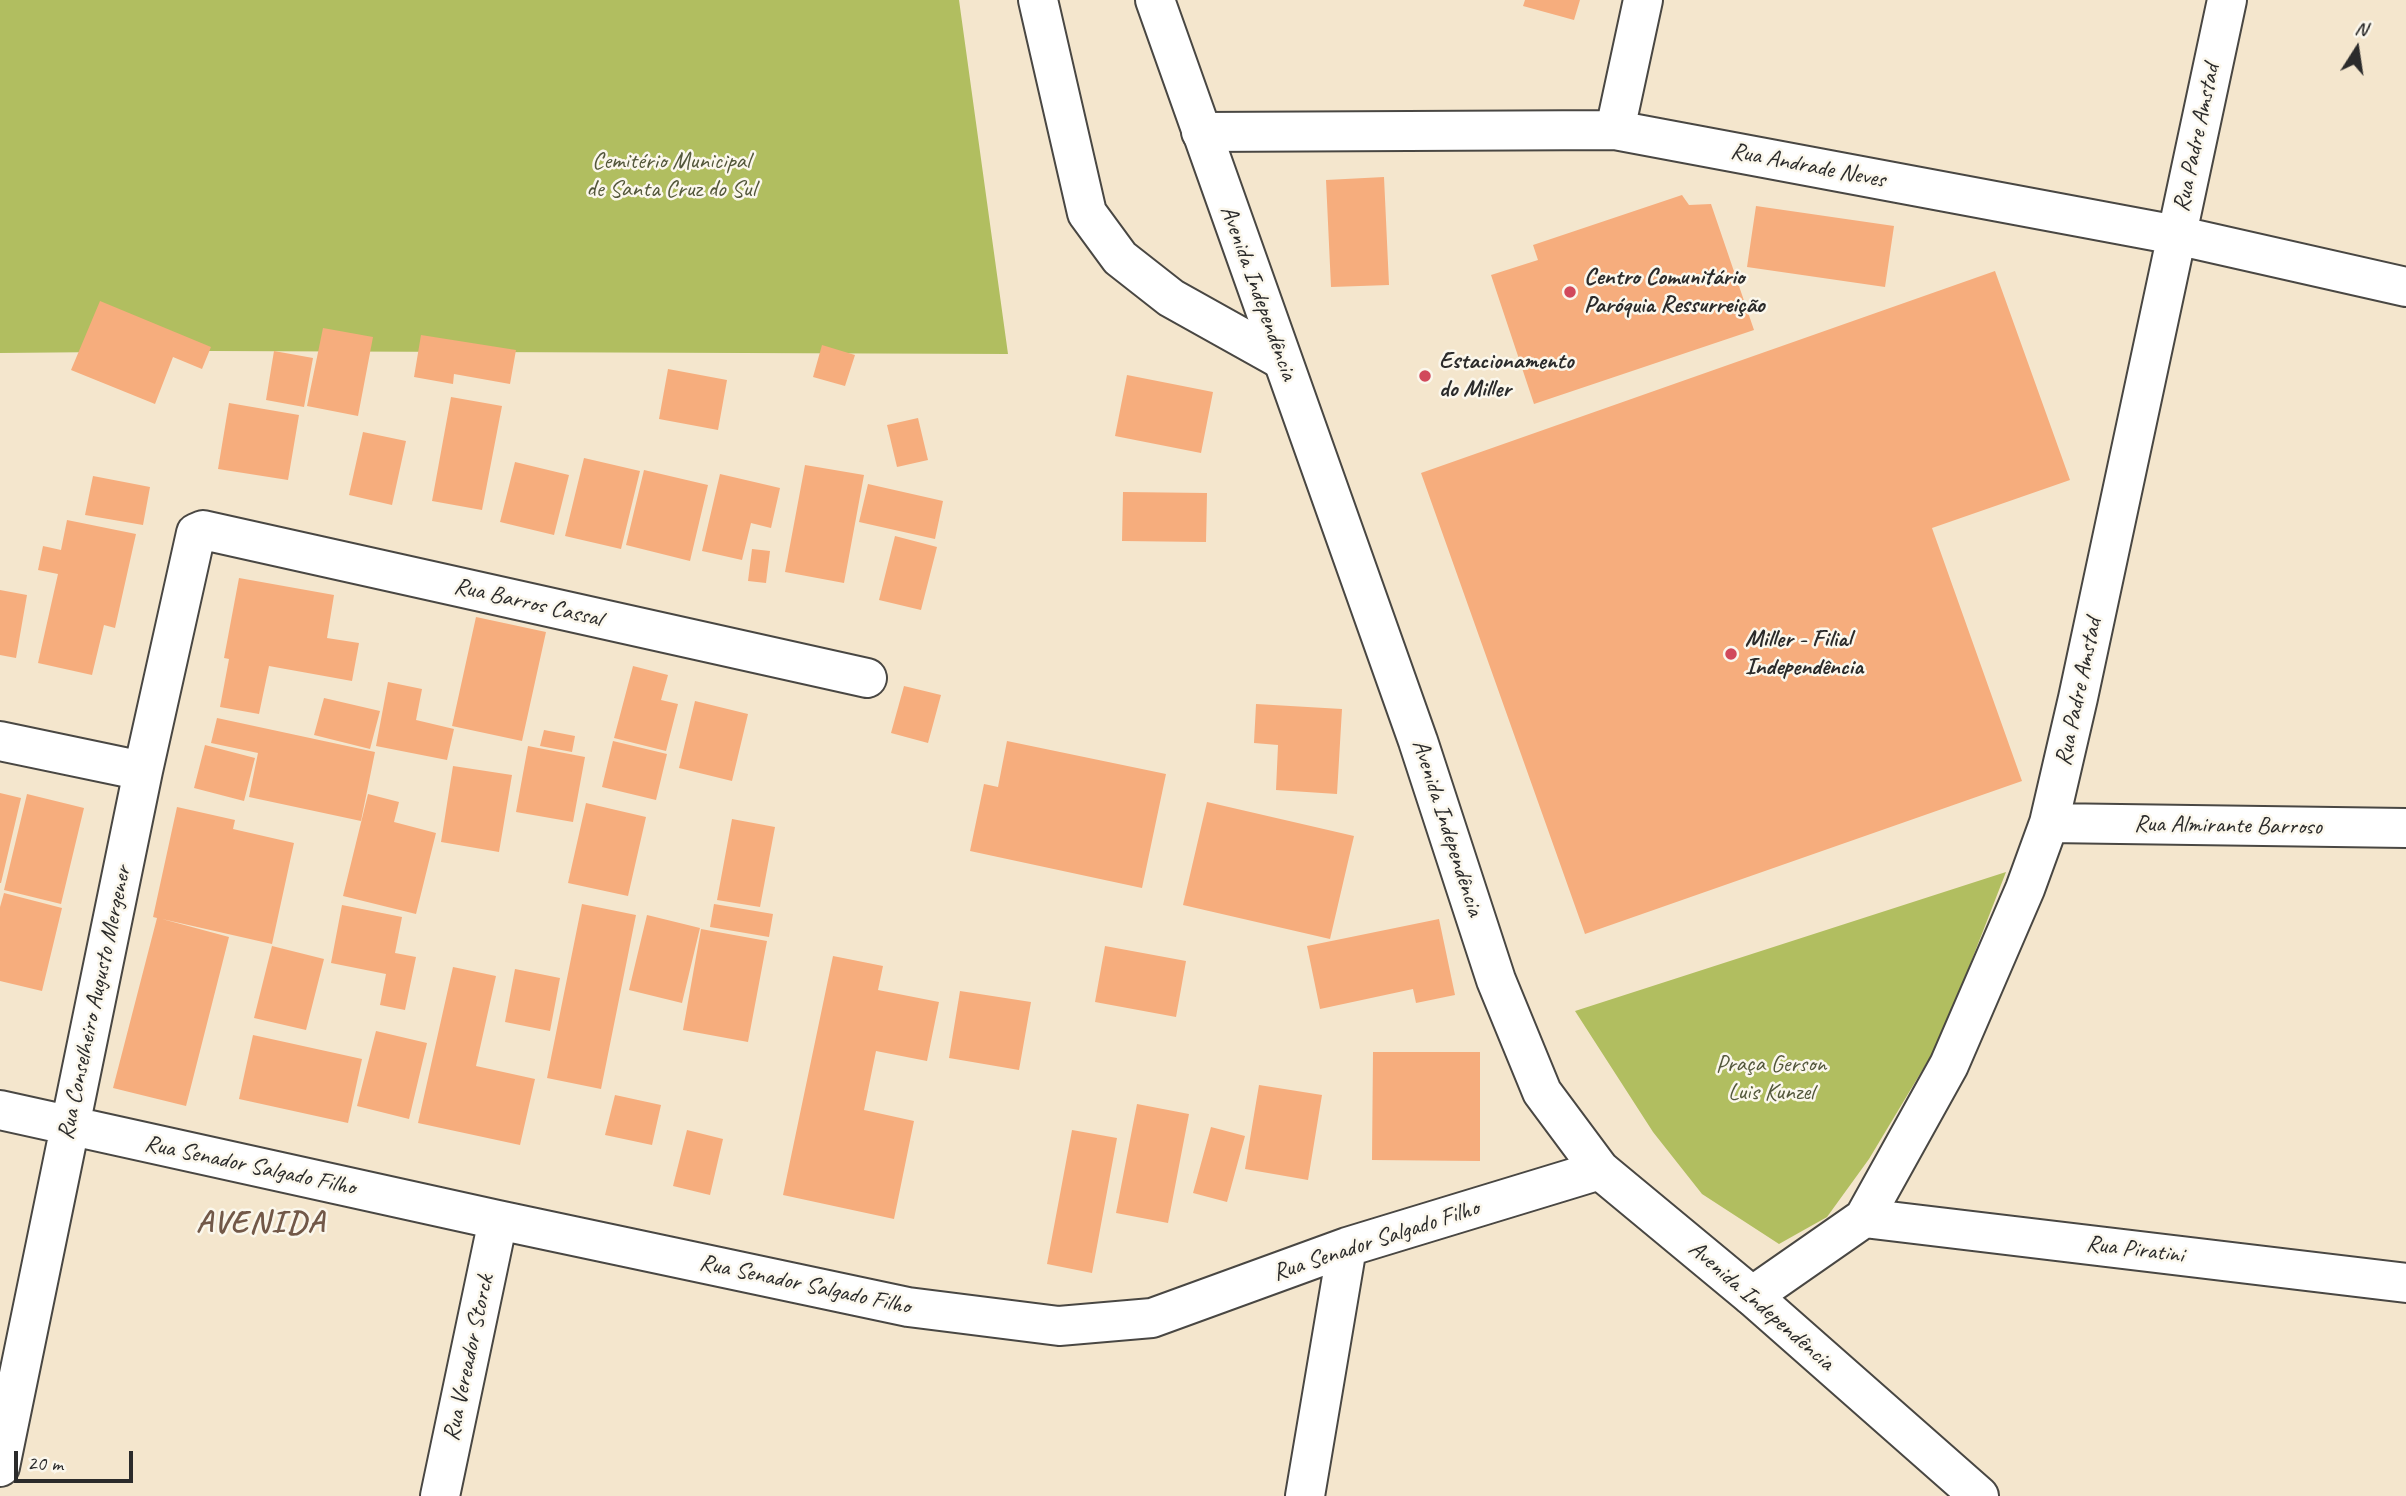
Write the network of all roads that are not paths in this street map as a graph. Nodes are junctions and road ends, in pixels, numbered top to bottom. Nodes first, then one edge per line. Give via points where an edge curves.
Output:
1 (1038, 0) edge
2 (1155, 0) edge
3 (1643, 0) edge
4 (2227, 0) edge
5 (1615, 130) junction
6 (1201, 132) junction
7 (2176, 235) junction
8 (2406, 287) edge
9 (1282, 360) junction
10 (194, 539) joint
11 (867, 678) dead end
12 (0, 741) edge
13 (143, 771) junction
14 (2049, 823) junction
15 (2406, 828) edge
16 (0, 1110) edge
17 (70, 1126) junction
18 (1600, 1170) junction
19 (1864, 1218) junction
20 (498, 1220) junction
21 (1347, 1247) junction
22 (2406, 1283) edge
23 (1752, 1297) junction
24 (0, 1467) edge
25 (440, 1496) edge
26 (1305, 1496) edge
27 (1979, 1496) edge

1 - 9 street via 1087,213 1121,258 1171,298
2 - 6 street, Avenida Independência
3 - 5 street
4 - 7 street, Rua Padre Amstad
5 - 6 street, Rua Andrade Neves
5 - 7 street, Rua Andrade Neves
6 - 9 street, Avenida Independência
7 - 8 street, Rua Andrade Neves
7 - 14 street, Rua Padre Amstad
9 - 18 street, Avenida Independência via 1418,741 1496,980 1542,1092
10 - 11 street, Rua Barros Cassal via 203,530
10 - 13 street, Rua Conselheiro Augusto Mergener
12 - 13 street
13 - 17 street, Rua Conselheiro Augusto Mergener
14 - 15 street, Rua Almirante Barroso
14 - 19 street, Rua Padre Amstad via 1949,1065
16 - 17 street, Rua Senador Salgado Filho
17 - 20 street, Rua Senador Salgado Filho
17 - 24 street, Rua Conselheiro Augusto Mergener
18 - 21 street, Rua Senador Salgado Filho
18 - 23 street, Avenida Independência
19 - 22 street, Rua Piratini
19 - 23 street, Rua Padre Amstad
20 - 21 street, Rua Senador Salgado Filho via 908,1307 1059,1326 1152,1318
20 - 25 street, Rua Vereador Storck
21 - 26 street
23 - 27 street, Avenida Independência

